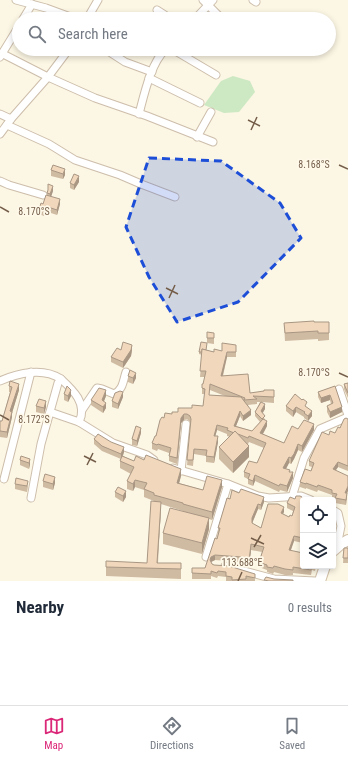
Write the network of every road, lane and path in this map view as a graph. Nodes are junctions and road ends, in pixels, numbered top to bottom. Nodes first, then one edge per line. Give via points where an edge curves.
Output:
1 (16, 0) edge
2 (98, 0) edge
3 (208, 2) edge
4 (32, 4) junction
5 (157, 10) dead end
6 (27, 12) edge
7 (57, 12) edge
8 (91, 12) edge
9 (160, 12) edge
10 (200, 12) edge
11 (216, 12) edge
12 (12, 37) edge
13 (1, 55) edge
14 (64, 56) edge
15 (116, 56) edge
16 (160, 56) edge
17 (184, 56) edge
18 (150, 75) junction
19 (216, 75) dead end
20 (48, 77) junction
21 (200, 103) dead end
22 (211, 112) dead end
23 (0, 114) edge
24 (139, 114) junction
25 (11, 119) junction
26 (7, 125) junction
27 (0, 134) edge
28 (197, 137) junction
29 (213, 142) dead end
30 (0, 181) edge
31 (43, 195) dead end
32 (175, 196) dead end
33 (31, 372) junction
34 (126, 372) dead end
35 (61, 379) junction
36 (0, 381) edge
37 (339, 389) dead end
38 (82, 410) junction
39 (50, 412) junction
40 (348, 416) edge
41 (79, 422) junction
42 (186, 424) dead end
43 (181, 471) junction
44 (4, 479) dead end
45 (228, 484) junction
46 (292, 497) junction
47 (304, 497) edge
48 (31, 498) dead end
49 (336, 512) edge
50 (348, 540) edge
51 (336, 545) edge
52 (336, 548) edge
53 (206, 557) dead end
54 (215, 565) edge
55 (324, 569) edge
56 (315, 581) edge
57 (320, 581) edge

1 - 4 street
2 - 8 street
3 - 10 street
3 - 11 street
4 - 6 street
4 - 7 street
5 - 9 street
12 - 13 street
13 - 20 street
14 - 20 street
15 - 18 street
16 - 18 street
17 - 19 street
18 - 21 street
18 - 24 street
20 - 24 street
20 - 25 street
22 - 28 street
23 - 25 street
24 - 28 street
25 - 26 street
26 - 27 street
26 - 32 street via 49,144 75,160
28 - 29 street
30 - 31 street
33 - 35 street via 55,375
33 - 36 street
33 - 44 street
34 - 38 street via 119,392 114,394 97,388
35 - 38 street via 76,393
35 - 39 street
37 - 40 street
38 - 41 street
39 - 41 street
39 - 48 street via 40,444
40 - 46 street via 320,429 304,458
41 - 43 street via 113,443
42 - 43 street
43 - 45 street
45 - 46 street via 258,496
45 - 53 street via 212,525
46 - 47 street
49 - 51 street via 341,526
50 - 52 main road
54 - 56 street via 230,566 274,579
55 - 57 main road

